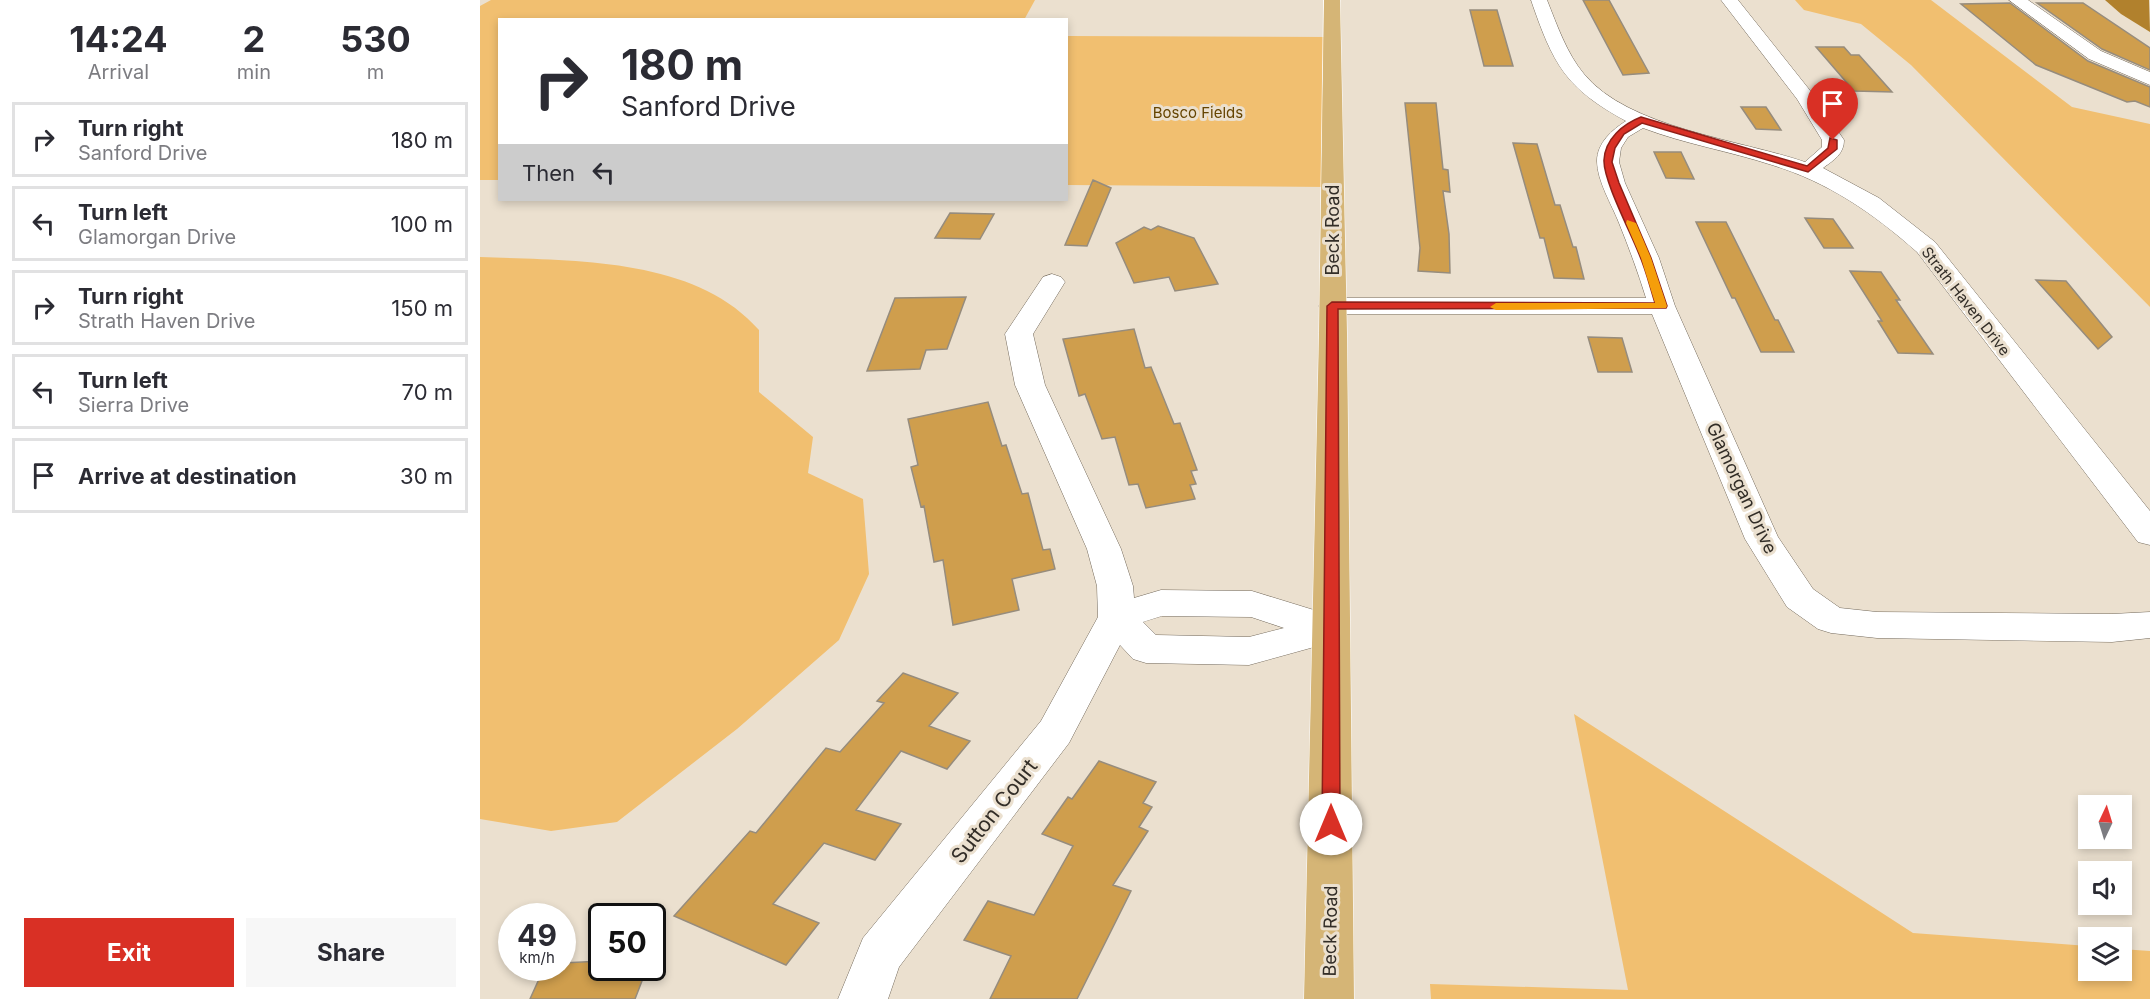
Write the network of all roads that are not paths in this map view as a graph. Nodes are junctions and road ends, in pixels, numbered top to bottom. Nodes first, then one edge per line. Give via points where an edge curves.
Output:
1 (1332, 0) edge
2 (1539, 0) edge
3 (1729, 0) edge
4 (2017, 0) edge
5 (2150, 79) edge
6 (1641, 120) junction
7 (1808, 170) junction
8 (1052, 282) dead end
9 (1332, 306) junction
10 (1662, 306) junction
11 (2150, 534) edge
12 (1116, 617) junction
13 (2150, 625) edge
14 (1330, 629) junction
15 (863, 999) edge
16 (1329, 999) edge

1 - 9 main road, Beck Road
2 - 6 street, Strath Haven Drive via 1567,64 1581,84
3 - 7 street via 1805,97 1833,140 1833,149
4 - 5 street via 2095,55
6 - 7 street, Strath Haven Drive
6 - 10 street, Glamorgan Drive via 1621,133 1610,148 1608,162
7 - 11 street, Strath Haven Drive via 1850,189 1889,214 1926,247
8 - 12 street, Sutton Court via 1019,334 1030,385 1104,549 1115,586
9 - 10 street
9 - 14 main road, Beck Road
10 - 13 street, Glamorgan Drive via 1762,539 1800,598 1831,620 1877,625 2112,628
12 - 14 street via 1146,649 1250,651
12 - 15 street, Sutton Court via 1055,732 880,954
14 - 16 main road, Beck Road

